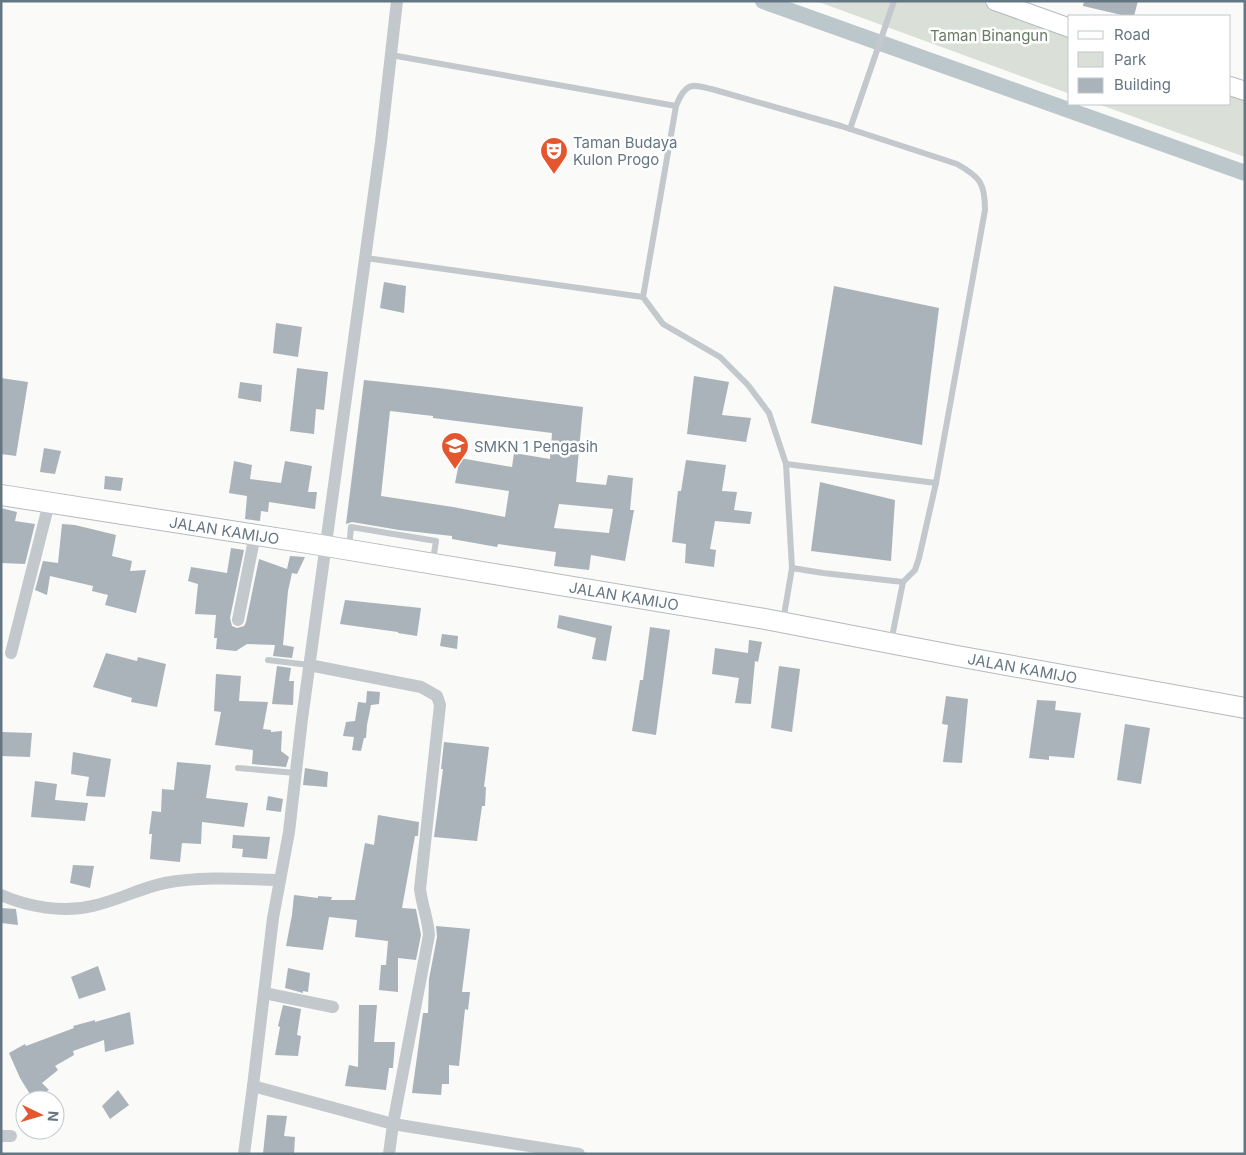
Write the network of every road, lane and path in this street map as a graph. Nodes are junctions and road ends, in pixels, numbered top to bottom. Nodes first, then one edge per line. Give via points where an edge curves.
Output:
1 (397, 1) edge
2 (894, 1) edge
3 (996, 1) edge
4 (1068, 27) edge
5 (391, 55) junction
6 (1231, 86) edge
7 (1245, 91) edge
8 (676, 106) junction
9 (850, 129) junction
10 (366, 258) junction
11 (643, 298) junction
12 (786, 464) junction
13 (936, 483) junction
14 (1, 495) edge
15 (49, 503) junction
16 (255, 535) junction
17 (326, 546) junction
18 (792, 568) junction
19 (903, 582) junction
20 (238, 620) dead end
21 (783, 622) junction
22 (891, 643) junction
23 (11, 653) dead end
24 (268, 660) dead end
25 (310, 665) junction
26 (1245, 708) edge
27 (238, 768) dead end
28 (296, 773) junction
29 (280, 880) junction
30 (1, 896) edge
31 (264, 993) junction
32 (333, 1007) dead end
33 (252, 1086) junction
34 (393, 1124) junction
35 (244, 1154) edge
36 (389, 1154) edge
37 (579, 1154) edge

1 - 5 street
2 - 9 lane
3 - 4 main road
5 - 8 lane
5 - 10 street
6 - 7 main road
8 - 9 lane via 687,87 702,87
8 - 11 lane
9 - 13 lane via 957,164 973,173 985,193 985,210
10 - 11 lane
10 - 17 street
11 - 12 lane via 663,324 720,357 748,385 769,413
12 - 13 lane
12 - 18 lane
13 - 19 lane via 919,558 915,570
14 - 15 main road, JALAN KAMIJO
15 - 16 main road, JALAN KAMIJO
15 - 23 street
16 - 17 main road, JALAN KAMIJO
16 - 20 street
17 - 21 main road, JALAN KAMIJO
17 - 25 street
18 - 19 lane
18 - 21 lane
19 - 22 lane
21 - 22 main road, JALAN KAMIJO
22 - 26 main road, JALAN KAMIJO
24 - 25 lane
25 - 28 street
25 - 34 street via 421,687 437,696 440,705 420,889 429,935
27 - 28 lane
28 - 29 street
29 - 30 street via 224,878 167,883 91,906 68,908 30,905
29 - 31 street
31 - 32 street
31 - 33 street
33 - 34 street
33 - 35 street
34 - 36 street
34 - 37 street

